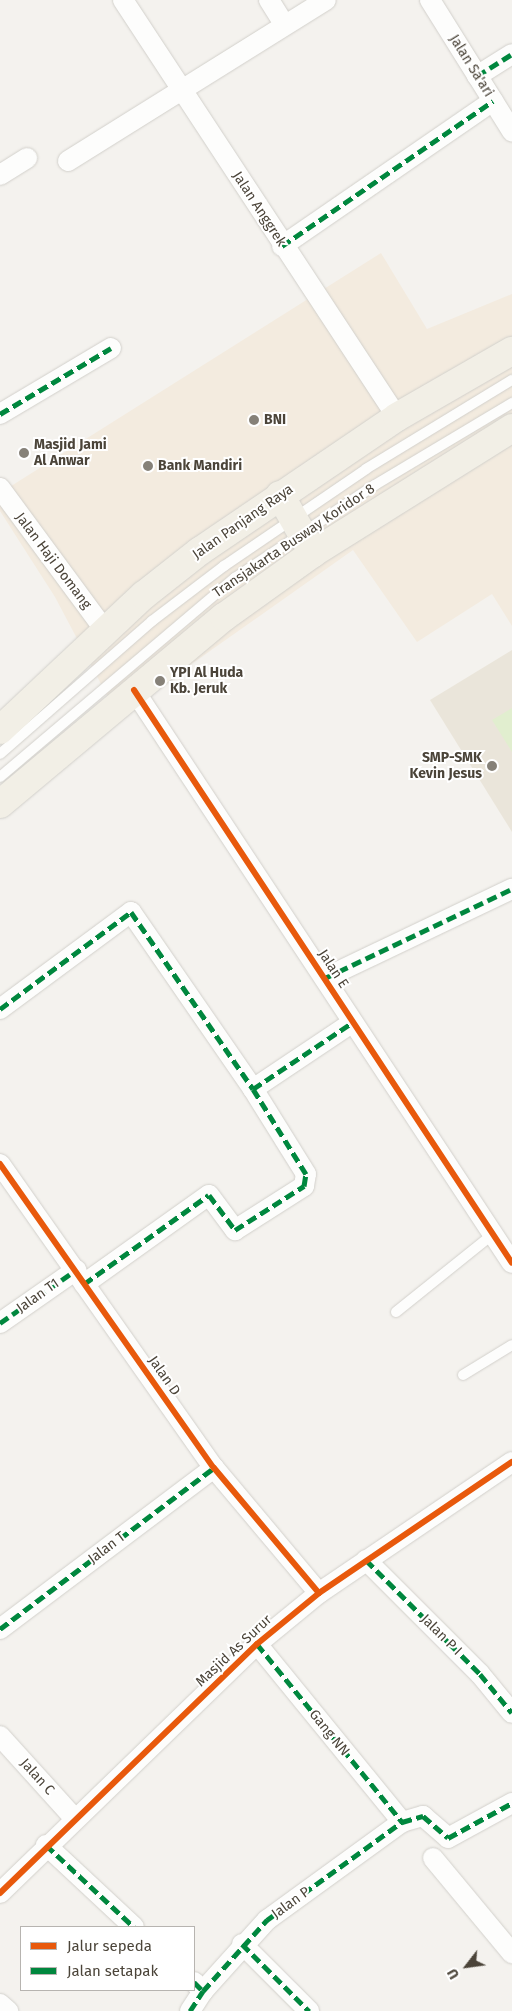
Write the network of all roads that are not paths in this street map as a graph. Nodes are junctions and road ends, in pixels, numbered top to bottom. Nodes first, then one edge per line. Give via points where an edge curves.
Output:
1 (123, 0) edge
2 (269, 0) edge
3 (326, 0) edge
4 (430, 0) edge
5 (284, 24) junction
6 (512, 54) edge
7 (477, 76) junction
8 (182, 89) junction
9 (493, 101) junction
10 (512, 131) edge
11 (27, 158) dead end
12 (68, 161) dead end
13 (0, 175) edge
14 (282, 246) junction
15 (111, 348) dead end
16 (512, 351) edge
17 (512, 380) edge
18 (512, 403) edge
19 (0, 414) edge
20 (398, 417) junction
21 (512, 428) edge
22 (0, 488) edge
23 (297, 524) junction
24 (107, 633) junction
25 (134, 690) junction
26 (0, 730) edge
27 (0, 754) edge
28 (0, 777) edge
29 (0, 804) edge
30 (512, 889) edge
31 (325, 978) junction
32 (0, 1009) edge
33 (353, 1022) junction
34 (253, 1089) junction
35 (0, 1164) edge
36 (493, 1234) junction
37 (512, 1262) edge
38 (80, 1277) junction
39 (396, 1312) dead end
40 (0, 1323) edge
41 (512, 1345) edge
42 (463, 1375) dead end
43 (512, 1462) edge
44 (214, 1468) junction
45 (366, 1560) junction
46 (319, 1594) junction
47 (0, 1628) edge
48 (257, 1644) junction
49 (512, 1713) edge
50 (0, 1736) edge
51 (512, 1803) edge
52 (74, 1818) junction
53 (402, 1822) junction
54 (46, 1845) junction
55 (433, 1858) dead end
56 (0, 1893) edge
57 (133, 1926) edge
58 (242, 1944) junction
59 (512, 1953) edge
60 (198, 1987) edge
61 (0, 2004) edge
62 (8, 2011) edge
63 (190, 2011) edge
64 (309, 2011) edge

1 - 8 street, Jalan Anggrek
2 - 5 street
3 - 5 street
4 - 7 street, Jalan Sa'ari
5 - 8 street
6 - 7 street
7 - 9 street, Jalan Sa'ari
8 - 12 street
8 - 14 street, Jalan Anggrek
9 - 10 street, Jalan Sa'ari
9 - 14 street
11 - 13 street
14 - 20 street, Jalan Anggrek
15 - 19 street
16 - 20 main road, Jalan Panjang Raya
17 - 23 lane, Transjakarta Busway Koridor 8
18 - 23 lane, Transjakarta Busway Koridor 8
20 - 23 main road, Jalan Panjang Raya
21 - 23 main road, Jalan Panjang Raya
22 - 24 street, Jalan Haji Domang
23 - 24 main road, Jalan Panjang Raya via 151,590
23 - 25 main road, Jalan Panjang Raya
23 - 27 lane, Transjakarta Busway Koridor 8 via 152,621
23 - 28 lane, Transjakarta Busway Koridor 8
24 - 26 main road, Jalan Panjang Raya
25 - 29 main road, Jalan Panjang Raya
25 - 31 street, Jalan E
30 - 31 street
31 - 33 street, Jalan E
32 - 34 street via 131,912
33 - 34 street
33 - 36 street, Jalan E
34 - 38 street via 307,1183 234,1230 208,1195
35 - 38 street, Jalan D
36 - 37 street, Jalan E
36 - 39 lane
38 - 40 street, Jalan T1
38 - 44 street, Jalan D
41 - 42 lane
43 - 45 street, Masjid As Surur
44 - 46 street, Jalan D
44 - 47 street, Jalan T
45 - 46 street, Masjid As Surur
45 - 49 street, Jalan P I via 480,1674
46 - 48 street, Masjid As Surur
48 - 52 street, Masjid As Surur
48 - 53 street, Gang NN
50 - 52 street, Jalan C
51 - 53 street via 448,1838 423,1816
52 - 54 street, Masjid As Surur
53 - 58 street, Jalan P
54 - 56 street, Masjid As Surur
54 - 57 street
55 - 59 street
58 - 60 street, Jalan P
58 - 64 street
60 - 63 street, Jalan P
61 - 62 street

